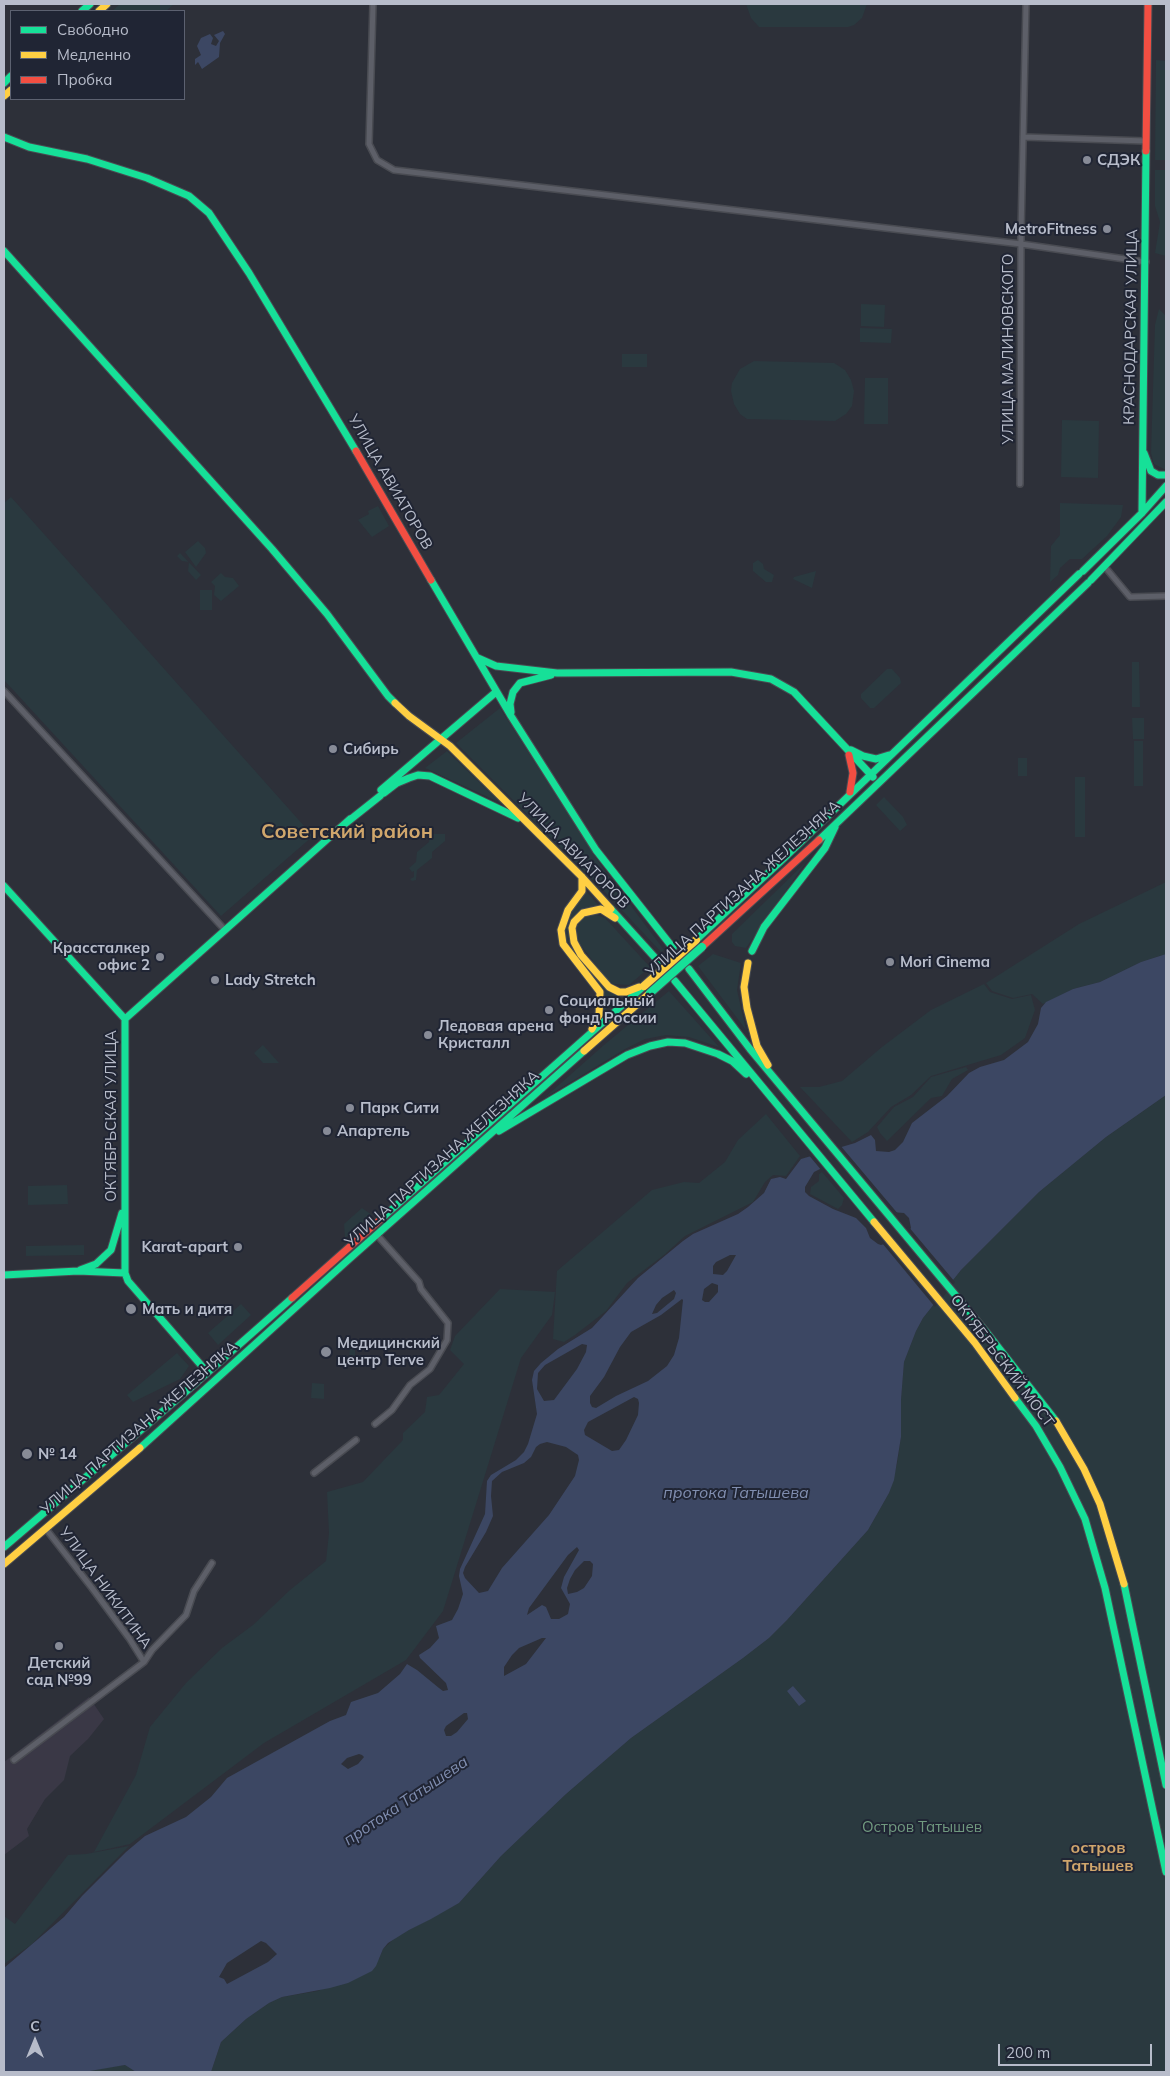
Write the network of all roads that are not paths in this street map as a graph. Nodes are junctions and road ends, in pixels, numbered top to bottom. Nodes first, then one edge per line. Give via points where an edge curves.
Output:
1 (373, 4) edge
2 (1026, 4) edge
3 (1148, 4) edge
4 (4, 137) edge
5 (1023, 137) junction
6 (1146, 141) junction
7 (1021, 244) junction
8 (4, 251) edge
9 (1146, 262) junction
10 (1144, 454) junction
11 (1166, 475) edge
12 (1020, 484) dead end
13 (1166, 486) edge
14 (1166, 502) edge
15 (1142, 513) junction
16 (1149, 521) junction
17 (1105, 567) junction
18 (1166, 596) edge
19 (476, 657) junction
20 (557, 673) junction
21 (4, 691) edge
22 (496, 692) junction
23 (511, 716) junction
24 (440, 738) junction
25 (847, 748) junction
26 (895, 752) junction
27 (871, 774) junction
28 (879, 784) junction
29 (381, 793) junction
30 (850, 794) junction
31 (838, 823) junction
32 (528, 824) junction
33 (582, 877) junction
34 (4, 886) edge
35 (626, 925) junction
36 (225, 930) junction
37 (673, 948) dead end
38 (752, 952) dead end
39 (658, 961) dead end
40 (748, 963) dead end
41 (689, 968) dead end
42 (674, 981) dead end
43 (644, 986) junction
44 (125, 1018) junction
45 (587, 1036) junction
46 (776, 1080) junction
47 (764, 1090) junction
48 (488, 1137) junction
49 (124, 1205) junction
50 (377, 1235) junction
51 (78, 1271) junction
52 (125, 1273) junction
53 (4, 1275) edge
54 (207, 1372) junction
55 (217, 1378) junction
56 (375, 1424) dead end
57 (356, 1440) dead end
58 (314, 1473) dead end
59 (46, 1529) junction
60 (4, 1547) edge
61 (212, 1563) dead end
62 (4, 1564) edge
63 (144, 1662) junction
64 (14, 1760) dead end
65 (1166, 1785) edge
66 (1166, 1870) edge

1 - 7 street via 369,144 377,160 394,170
2 - 5 street, УЛИЦА МАЛИНОВСКОГО
3 - 6 main road, КРАСНОДАРСКАЯ УЛИЦА
4 - 19 main road, УЛИЦА АВИАТОРОВ via 30,148 88,159 148,178 189,196 210,213 334,413
5 - 6 street
5 - 7 street, УЛИЦА МАЛИНОВСКОГО
6 - 9 main road, КРАСНОДАРСКАЯ УЛИЦА
7 - 9 street
7 - 12 street, УЛИЦА МАЛИНОВСКОГО
8 - 24 main road, УЛИЦА АВИАТОРОВ via 272,549 327,614 388,696 408,716
9 - 10 main road, КРАСНОДАРСКАЯ УЛИЦА
10 - 11 main road via 1151,471
10 - 15 main road, КРАСНОДАРСКАЯ УЛИЦА
13 - 15 main road, УЛИЦА ПАРТИЗАНА ЖЕЛЕЗНЯКА
14 - 16 main road, УЛИЦА ПАРТИЗАНА ЖЕЛЕЗНЯКА
15 - 16 main road
15 - 26 main road, УЛИЦА ПАРТИЗАНА ЖЕЛЕЗНЯКА
16 - 17 main road, УЛИЦА ПАРТИЗАНА ЖЕЛЕЗНЯКА
17 - 18 street via 1130,598
17 - 28 main road, УЛИЦА ПАРТИЗАНА ЖЕЛЕЗНЯКА
19 - 20 main road via 496,666
19 - 22 main road, УЛИЦА АВИАТОРОВ
20 - 23 main road via 520,684 513,692
20 - 25 main road via 724,672 763,676 794,692
21 - 36 street
22 - 23 main road, УЛИЦА АВИАТОРОВ
22 - 24 main road
23 - 37 main road, УЛИЦА АВИАТОРОВ via 596,850
24 - 29 main road
24 - 32 main road, УЛИЦА АВИАТОРОВ
25 - 26 main road via 876,759
25 - 27 main road
25 - 30 main road via 853,773
26 - 27 main road, УЛИЦА ПАРТИЗАНА ЖЕЛЕЗНЯКА
27 - 28 main road
27 - 30 main road, УЛИЦА ПАРТИЗАНА ЖЕЛЕЗНЯКА
28 - 31 main road, УЛИЦА ПАРТИЗАНА ЖЕЛЕЗНЯКА
29 - 32 main road via 397,782 418,775 430,776
29 - 36 main road, ОКТЯБРЬСКАЯ УЛИЦА
30 - 43 main road, УЛИЦА ПАРТИЗАНА ЖЕЛЕЗНЯКА, bridge
31 - 38 main road via 825,848 764,927
31 - 48 main road, УЛИЦА ПАРТИЗАНА ЖЕЛЕЗНЯКА, bridge
32 - 33 main road, УЛИЦА АВИАТОРОВ
33 - 35 main road, УЛИЦА АВИАТОРОВ
33 - 45 main road via 582,891 568,910 561,930 563,944 600,992 599,1015
34 - 44 main road
35 - 39 main road, УЛИЦА АВИАТОРОВ
35 - 43 main road via 606,911 594,909 577,918 572,935 581,955 609,987 626,992
36 - 44 main road, ОКТЯБРЬСКАЯ УЛИЦА
40 - 46 main road via 744,987 752,1030
41 - 46 main road
42 - 47 main road
43 - 45 main road, УЛИЦА ПАРТИЗАНА ЖЕЛЕЗНЯКА
44 - 49 main road, ОКТЯБРЬСКАЯ УЛИЦА
45 - 54 main road, УЛИЦА ПАРТИЗАНА ЖЕЛЕЗНЯКА
46 - 65 main road, ОКТЯБРЬСКИЙ МОСТ via 987,1333 1054,1418 1084,1469 1100,1504 1124,1583
47 - 48 main road via 718,1054 685,1043 668,1042 627,1056
47 - 66 main road, ОКТЯБРЬСКИЙ МОСТ via 975,1343 1036,1426 1073,1491 1085,1519 1105,1588
48 - 50 main road, УЛИЦА ПАРТИЗАНА ЖЕЛЕЗНЯКА
49 - 51 main road via 111,1250 96,1264
49 - 52 main road, ОКТЯБРЬСКАЯ УЛИЦА
50 - 55 main road, УЛИЦА ПАРТИЗАНА ЖЕЛЕЗНЯКА
50 - 56 street via 419,1282 448,1323 447,1340 430,1369
51 - 52 main road
51 - 53 main road
52 - 54 main road via 162,1322
54 - 55 main road
54 - 60 main road, УЛИЦА ПАРТИЗАНА ЖЕЛЕЗНЯКА
55 - 59 main road, УЛИЦА ПАРТИЗАНА ЖЕЛЕЗНЯКА
57 - 58 street
59 - 62 main road, УЛИЦА ПАРТИЗАНА ЖЕЛЕЗНЯКА
59 - 63 street, УЛИЦА НИКИТИНА
61 - 63 street, УЛИЦА НИКИТИНА via 194,1591 186,1615
63 - 64 street, УЛИЦА НИКИТИНА

